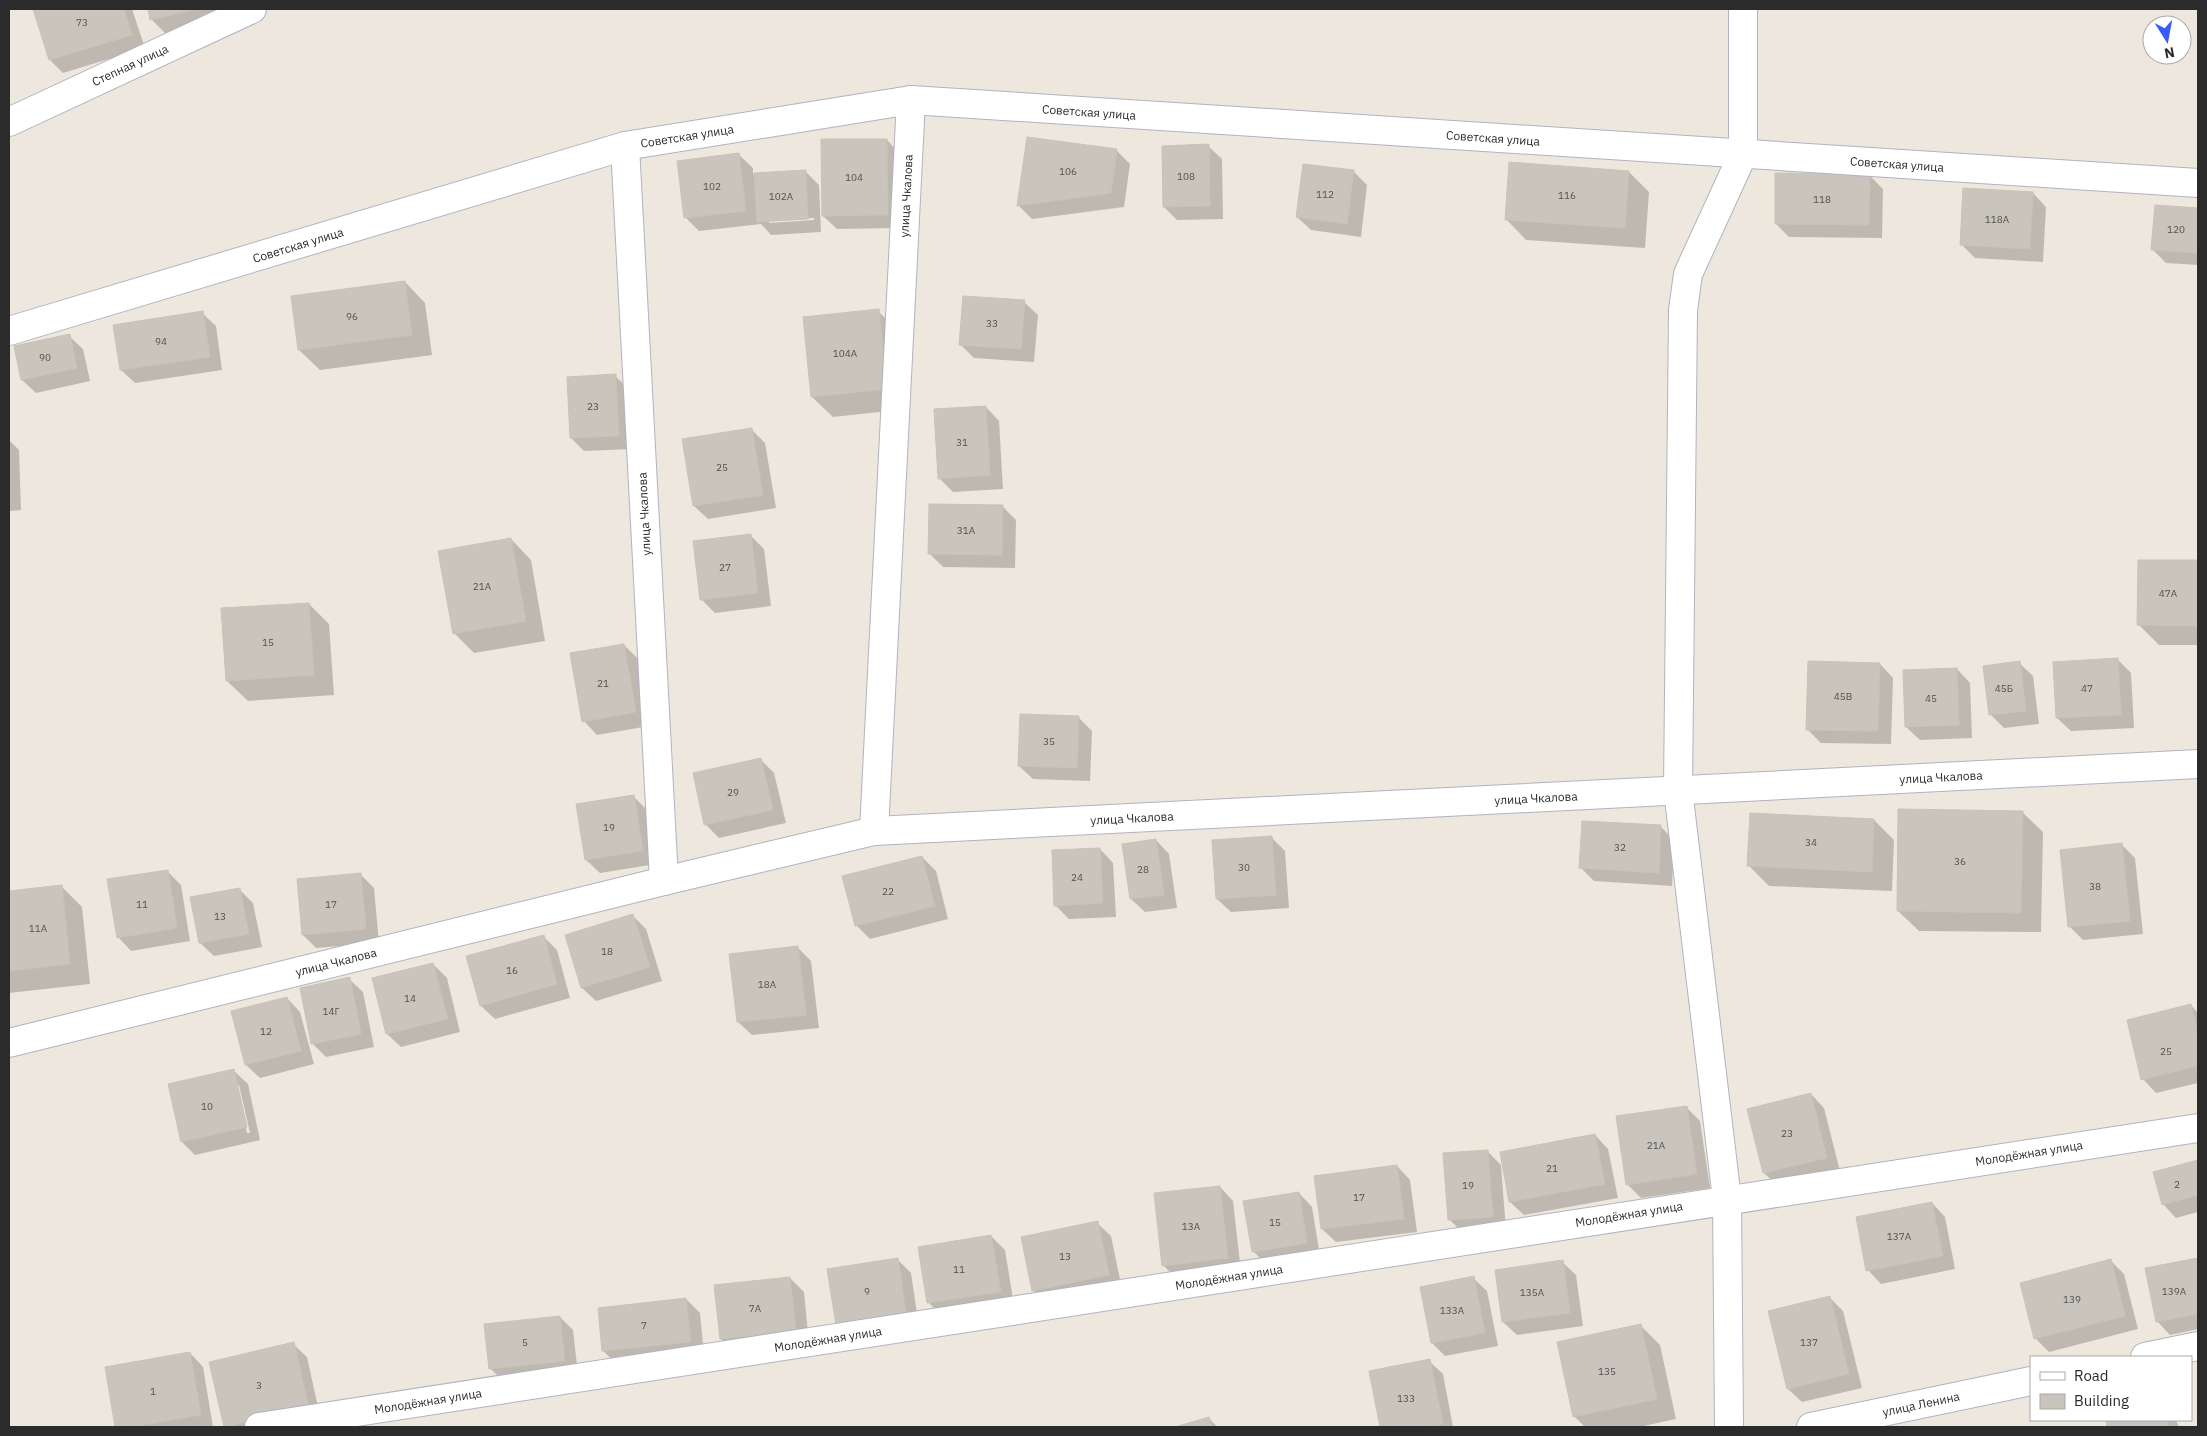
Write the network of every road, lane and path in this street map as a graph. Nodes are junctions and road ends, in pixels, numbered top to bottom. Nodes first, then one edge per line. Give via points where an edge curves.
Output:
1 (252, 9) edge
2 (1743, 9) edge
3 (911, 100) junction
4 (9, 122) edge
5 (625, 146) junction
6 (1743, 154) junction
7 (2198, 183) edge
8 (9, 331) edge
9 (2198, 764) edge
10 (1678, 790) junction
11 (874, 831) junction
12 (664, 881) junction
13 (9, 1043) edge
14 (2198, 1128) edge
15 (1727, 1199) junction
16 (2198, 1346) edge
17 (2150, 1356) edge
18 (2030, 1381) edge
19 (259, 1427) edge
20 (1729, 1427) edge
21 (1811, 1427) edge

1 - 4 street, Степная улица
2 - 6 street
3 - 5 street, Советская улица
3 - 6 street, Советская улица
3 - 11 street, улица Чкалова
5 - 8 street, Советская улица
5 - 12 street, улица Чкалова
6 - 7 street, Советская улица
6 - 10 street via 1688,274 1683,310
9 - 10 street, улица Чкалова
10 - 11 street, улица Чкалова
10 - 15 street
11 - 12 street, улица Чкалова
12 - 13 street, улица Чкалова
14 - 15 street, Молодёжная улица
15 - 19 street, Молодёжная улица
15 - 20 street
16 - 17 street
18 - 21 street, улица Ленина

